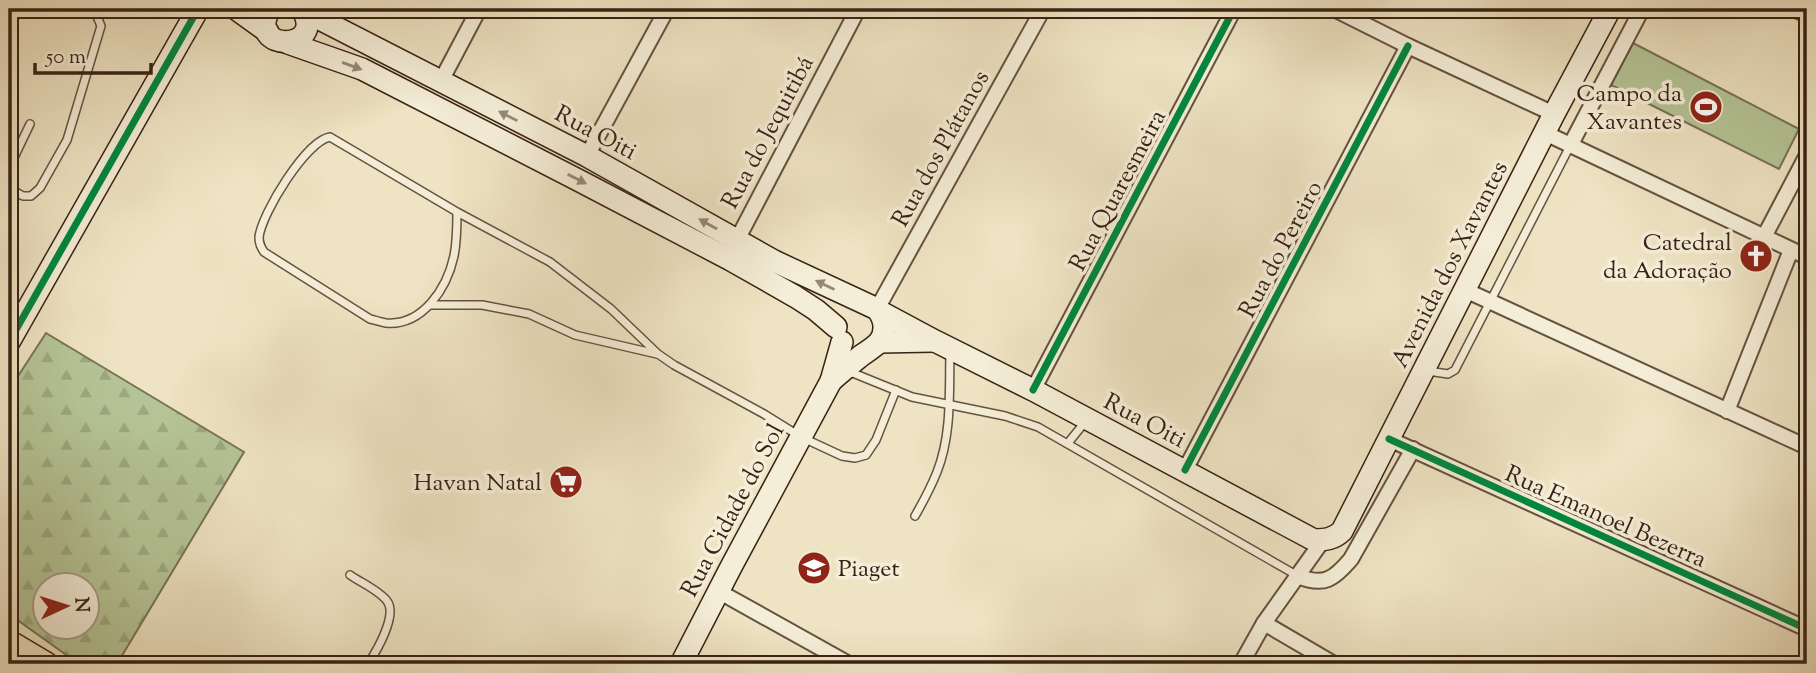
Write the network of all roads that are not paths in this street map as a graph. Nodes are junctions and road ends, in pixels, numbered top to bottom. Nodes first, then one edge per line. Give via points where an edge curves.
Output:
1 (94, 9) edge
2 (198, 9) edge
3 (236, 9) edge
4 (270, 9) edge
5 (479, 9) edge
6 (667, 9) edge
7 (858, 9) edge
8 (1044, 9) edge
9 (1234, 9) edge
10 (1334, 9) edge
11 (1610, 9) edge
12 (1642, 9) edge
13 (1794, 9) edge
14 (303, 10) edge
15 (1807, 15) edge
16 (1599, 29) junction
17 (268, 32) junction
18 (1623, 42) junction
19 (288, 43) junction
20 (1408, 46) junction
21 (440, 81) junction
22 (1550, 123) junction
23 (30, 124) dead end
24 (1570, 146) junction
25 (1807, 155) edge
26 (587, 156) junction
27 (9, 168) edge
28 (9, 188) edge
29 (457, 212) junction
30 (1764, 237) junction
31 (737, 240) junction
32 (1791, 250) junction
33 (1807, 257) edge
34 (1465, 290) junction
35 (1489, 301) junction
36 (431, 305) junction
37 (872, 307) junction
38 (839, 335) junction
39 (9, 342) edge
40 (876, 345) junction
41 (942, 345) junction
42 (657, 354) junction
43 (1424, 370) junction
44 (838, 376) junction
45 (895, 390) junction
46 (1033, 390) junction
47 (949, 405) junction
48 (1727, 411) junction
49 (1087, 419) junction
50 (801, 437) junction
51 (1389, 439) junction
52 (1068, 443) junction
53 (1807, 447) edge
54 (1413, 449) junction
55 (1185, 470) junction
56 (915, 516) dead end
57 (1327, 539) junction
58 (350, 575) dead end
59 (1298, 576) junction
60 (718, 592) junction
61 (1264, 623) junction
62 (1807, 629) edge
63 (9, 642) edge
64 (46, 664) edge
65 (368, 664) edge
66 (681, 664) edge
67 (849, 664) edge
68 (1241, 664) edge
69 (1334, 664) edge

1 - 28 lane via 101,26 67,140 32,196
2 - 39 main road
3 - 17 main road
4 - 17 main road via 265,18
5 - 21 street
6 - 26 street
7 - 31 street, Rua do Jequitibá
8 - 37 street, Rua dos Plátanos
9 - 46 street, Rua Quaresmeira
10 - 20 street
11 - 16 main road, Avenida dos Xavantes
12 - 18 street
13 - 15 street
14 - 19 main road via 306,30
14 - 21 main road, Rua Oiti
16 - 18 street
16 - 22 main road, Avenida dos Xavantes
17 - 19 main road, Rua Oiti
18 - 24 street
19 -> 38 main road, Rua Oiti via 362,69 730,260 816,310
20 - 22 street
20 - 55 street, Rua do Pereiro
26 -> 21 main road, Rua Oiti
22 - 24 street
22 - 34 main road, Avenida dos Xavantes
23 - 27 lane
24 - 30 street
24 - 35 lane
25 - 30 street
31 -> 26 main road, Rua Oiti
29 - 36 lane via 454,255
29 - 36 lane via 326,137 299,162 271,204 261,229 264,252 370,319 385,323 409,320
29 - 42 lane via 550,262 611,309
30 - 32 street
37 -> 31 main road, Rua Oiti
32 - 33 street
32 - 48 street
34 - 35 street
34 - 43 main road, Avenida dos Xavantes
35 - 43 lane via 1455,370 1448,374
35 - 48 street
36 - 42 lane via 482,305 529,314 575,335
37 - 38 main road via 849,305 840,315
37 - 40 main road via 884,324
37 - 41 main road, Rua Oiti
38 - 40 main road via 851,349 862,351
38 - 44 main road, Rua Cidade do Sol
40 - 41 main road, Rua Oiti
40 - 44 main road, Rua Cidade do Sol
41 - 46 main road, Rua Oiti
41 - 47 lane
42 - 50 lane
43 - 51 main road, Avenida dos Xavantes
44 - 45 lane
44 - 50 main road, Rua Cidade do Sol
45 - 47 lane
45 - 50 lane via 866,455 842,456
46 - 49 main road, Rua Oiti
47 - 52 lane via 1005,416
47 - 56 lane via 937,471
48 - 53 street
49 - 52 lane
49 - 55 main road, Rua Oiti
50 - 60 main road, Rua Cidade do Sol
51 - 54 street, Rua Emanoel Bezerra
51 - 57 main road, Avenida dos Xavantes via 1342,531
52 - 59 lane
54 - 59 street via 1352,559 1322,582
54 - 62 street, Rua Emanoel Bezerra
55 - 57 main road, Rua Oiti via 1314,540
57 - 59 street
58 - 65 lane via 379,594 390,608 381,643
59 - 61 street
60 - 66 main road, Rua Cidade do Sol
60 - 67 street
61 - 68 street
61 - 69 street
63 - 64 main road

